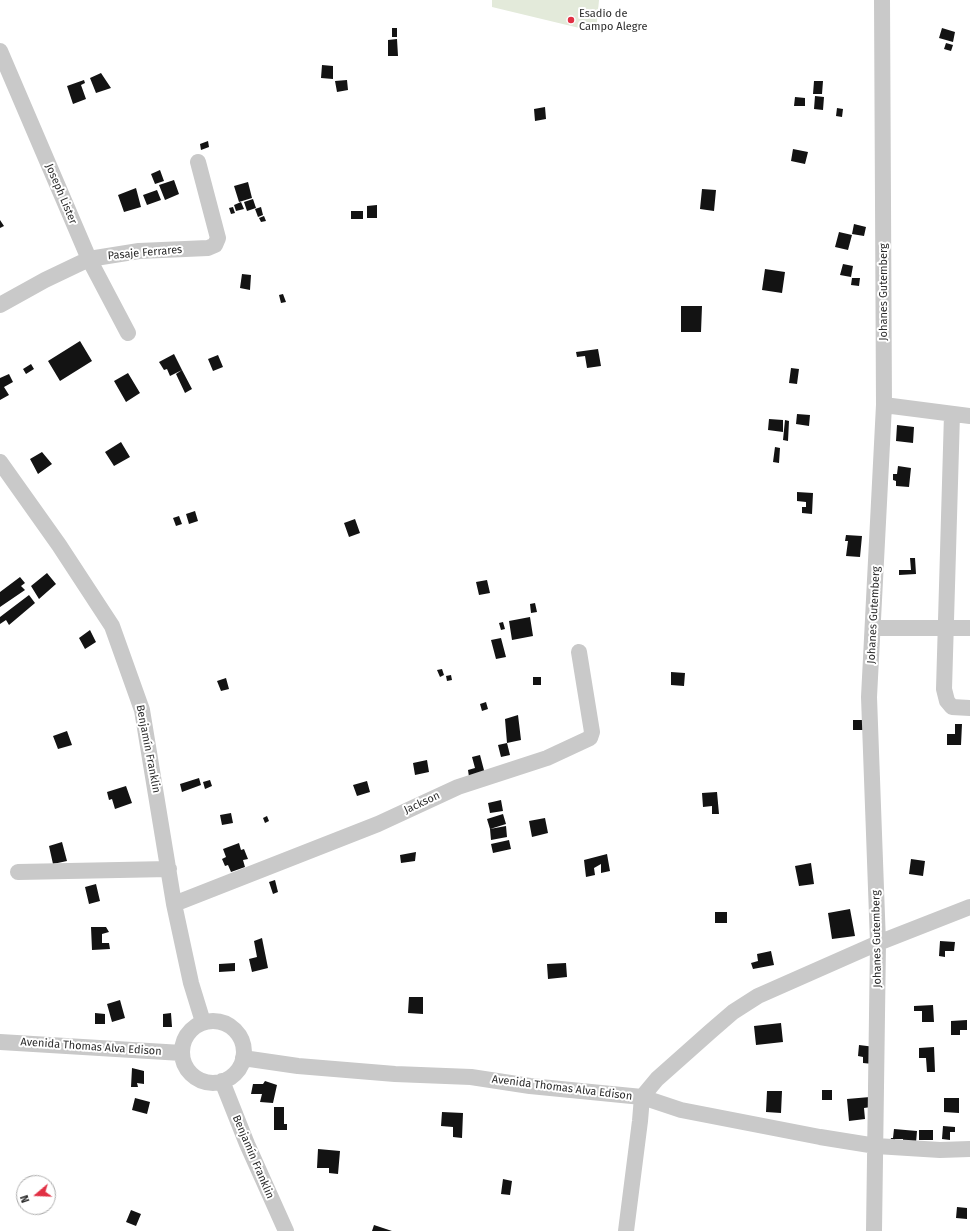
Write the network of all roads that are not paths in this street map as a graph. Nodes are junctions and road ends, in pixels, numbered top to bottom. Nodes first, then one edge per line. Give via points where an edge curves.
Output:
1 (882, 0) edge
2 (0, 52) edge
3 (198, 162) dead end
4 (89, 259) junction
5 (0, 306) edge
6 (128, 333) dead end
7 (884, 405) junction
8 (952, 414) junction
9 (970, 416) edge
10 (0, 462) edge
11 (873, 628) junction
12 (946, 628) junction
13 (970, 628) edge
14 (579, 652) dead end
15 (970, 708) edge
16 (169, 869) junction
17 (18, 872) dead end
18 (174, 904) junction
19 (970, 907) edge
20 (878, 943) junction
21 (203, 1022) junction
22 (0, 1042) edge
23 (182, 1053) junction
24 (243, 1058) junction
25 (222, 1081) junction
26 (642, 1097) junction
27 (876, 1146) junction
28 (970, 1149) edge
29 (286, 1231) edge
30 (626, 1231) edge
31 (874, 1231) edge

1 - 7 street, Johanes Gutemberg
2 - 4 street, Joseph Lister
3 - 4 street, Pasaje Ferrares via 218,238 215,245 208,248 139,251
4 - 5 street, Pasaje Ferrares
4 - 6 street, Joseph Lister
7 - 8 street
7 - 11 street, Johanes Gutemberg
8 - 9 street
8 - 12 street
10 - 16 street, Benjamín Franklin via 112,626 142,710
11 - 12 street
11 - 20 street, Johanes Gutemberg via 870,697
12 - 13 street
12 - 15 street via 946,701 952,707
14 - 18 street, Jackson via 592,732 590,738 547,758 458,787 378,824
16 - 17 street
16 - 18 street, Benjamín Franklin
18 - 21 street, Benjamín Franklin via 191,983
19 - 20 street, Avenida Thomas Alva Edison
20 - 26 street, Avenida Thomas Alva Edison via 758,996 733,1012 657,1079
20 - 27 street, Johanes Gutemberg
21 - 23 street via 185,1038
21 - 24 street via 219,1021 233,1029 242,1042
22 - 23 street, Avenida Thomas Alva Edison
23 - 25 street via 187,1069 195,1077 206,1082
24 - 25 street via 236,1073
24 - 26 street, Avenida Thomas Alva Edison via 298,1066 471,1077 530,1086
25 - 29 street, Benjamín Franklin
26 - 27 street via 681,1110
26 - 30 street
27 - 28 street
27 - 31 street, Johanes Gutemberg

